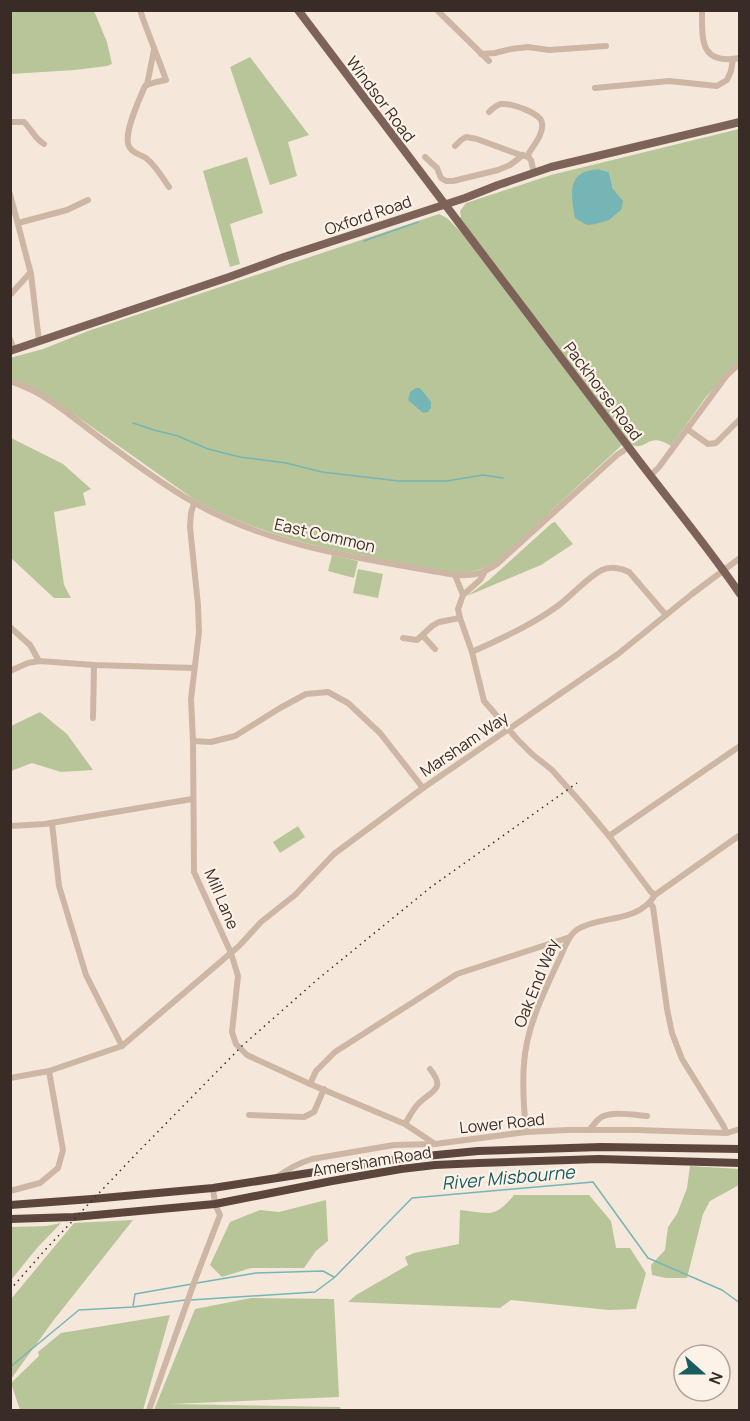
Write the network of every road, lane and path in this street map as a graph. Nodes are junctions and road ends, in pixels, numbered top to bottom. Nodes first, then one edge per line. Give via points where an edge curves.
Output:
1 (140, 10) edge
2 (437, 10) edge
3 (702, 10) edge
4 (298, 11) edge
5 (606, 46) dead end
6 (154, 50) junction
7 (481, 54) junction
8 (736, 58) edge
9 (489, 61) dead end
10 (147, 86) junction
11 (596, 88) dead end
12 (489, 112) dead end
13 (10, 122) edge
14 (740, 122) edge
15 (44, 144) dead end
16 (455, 146) dead end
17 (526, 156) junction
18 (425, 157) dead end
19 (534, 173) junction
20 (169, 188) dead end
21 (10, 194) edge
22 (88, 200) dead end
23 (444, 204) junction
24 (18, 223) junction
25 (31, 274) junction
26 (10, 295) edge
27 (10, 339) edge
28 (39, 341) junction
29 (12, 350) edge
30 (740, 363) edge
31 (10, 381) edge
32 (740, 419) edge
33 (687, 429) junction
34 (629, 447) junction
35 (650, 476) junction
36 (194, 502) junction
37 (740, 558) edge
38 (723, 570) junction
39 (484, 573) junction
40 (456, 575) junction
41 (740, 594) edge
42 (463, 595) junction
43 (666, 615) junction
44 (460, 618) junction
45 (10, 627) edge
46 (423, 636) junction
47 (403, 638) dead end
48 (435, 650) dead end
49 (472, 652) junction
50 (39, 661) junction
51 (94, 665) junction
52 (194, 668) junction
53 (10, 671) edge
54 (93, 718) dead end
55 (510, 729) junction
56 (193, 741) junction
57 (740, 746) edge
58 (423, 788) junction
59 (192, 799) junction
60 (52, 823) junction
61 (10, 826) edge
62 (740, 835) edge
63 (609, 836) junction
64 (655, 895) junction
65 (650, 903) junction
66 (570, 937) junction
67 (231, 953) junction
68 (122, 1046) junction
69 (430, 1069) dead end
70 (49, 1071) junction
71 (10, 1078) edge
72 (310, 1084) junction
73 (324, 1089) junction
74 (249, 1115) dead end
75 (647, 1116) dead end
76 (405, 1124) junction
77 (740, 1129) edge
78 (589, 1130) junction
79 (526, 1132) junction
80 (727, 1133) junction
81 (435, 1144) junction
82 (740, 1149) edge
83 (740, 1163) edge
84 (274, 1179) junction
85 (213, 1188) junction
86 (10, 1191) edge
87 (10, 1204) edge
88 (215, 1204) junction
89 (10, 1220) edge
90 (149, 1410) edge

1 - 6 street
2 - 7 street
3 - 8 street via 706,48 718,60
4 - 23 main road, Windsor Road
5 - 7 street via 549,50 528,47
6 - 10 street
6 - 10 street via 166,80
7 - 9 street
8 - 11 street via 727,80 717,86 669,81
10 - 20 street via 127,142 130,149 154,166
12 - 17 street via 498,105 510,105 541,119 542,130
13 - 15 street via 24,122
14 - 19 main road, Oxford Road
16 - 17 street via 471,137
17 - 18 street via 498,170 453,181 441,178
17 - 19 street
19 - 23 main road, Oxford Road
21 - 24 street
22 - 24 street
23 - 28 main road, Oxford Road
23 - 34 main road, Packhorse Road
24 - 25 street
25 - 26 street
25 - 28 street
27 - 29 street
28 - 29 main road, Oxford Road
30 - 33 street
31 - 36 street, East Common via 45,398
32 - 33 street via 716,443 708,444
33 - 35 street
34 - 35 main road, Packhorse Road
34 - 39 street
35 - 38 main road, Packhorse Road
36 - 40 street, East Common via 240,525 284,540
36 - 52 street, Mill Lane via 190,527 199,632
37 - 38 street, Marsham Way
38 - 41 main road, Packhorse Road
38 - 43 street, Marsham Way
39 - 40 street, East Common
39 - 42 street
40 - 42 street
42 - 44 street via 458,609
43 - 49 street via 629,572 609,567 536,621
43 - 55 street, Marsham Way via 618,654
44 - 46 street via 439,622
44 - 49 street
45 - 50 street via 30,645
46 - 47 street via 417,640
46 - 48 street
49 - 55 street via 484,701
50 - 51 street
50 - 53 street
51 - 52 street
51 - 54 street
52 - 56 street, Mill Lane
55 - 58 street, Marsham Way
55 - 63 street
56 - 58 street via 211,742 235,736 306,694 328,692 348,703 380,733
56 - 59 street, Mill Lane
57 - 63 street
58 - 67 street, Marsham Way via 334,854
59 - 60 street
59 - 67 street, Mill Lane via 194,872
60 - 61 street
60 - 68 street via 59,886 86,975
62 - 64 street, Oak End Way
63 - 64 street
64 - 65 street, Oak End Way
65 - 66 street, Oak End Way via 624,917 576,930
65 - 80 street via 672,1033 682,1059
66 - 72 street via 457,974 335,1052 316,1071
66 - 79 street, Oak End Way via 529,1034 523,1094
67 - 68 street, Marsham Way
67 - 72 street, Mill Lane via 238,976 232,1032 236,1044 247,1055
68 - 70 street
69 - 76 street via 438,1084
70 - 71 street
70 - 86 street via 63,1150 58,1168 40,1184
72 - 73 street, Mill Lane
73 - 74 street via 314,1112 304,1117
73 - 76 street, Mill Lane
75 - 78 street via 609,1114 599,1118
76 - 81 street, Mill Lane
77 - 80 street, Lower Road
78 - 79 street, Lower Road
78 - 80 street, Lower Road
79 - 81 street, Lower Road
81 - 84 street, Lower Road via 394,1145 302,1162
82 - 84 highway via 601,1147 478,1151
83 - 88 highway, Amersham Road via 599,1159 435,1165
84 - 85 highway
85 - 87 highway
85 - 88 street
88 - 89 highway, Amersham Road
88 - 90 street via 220,1215

